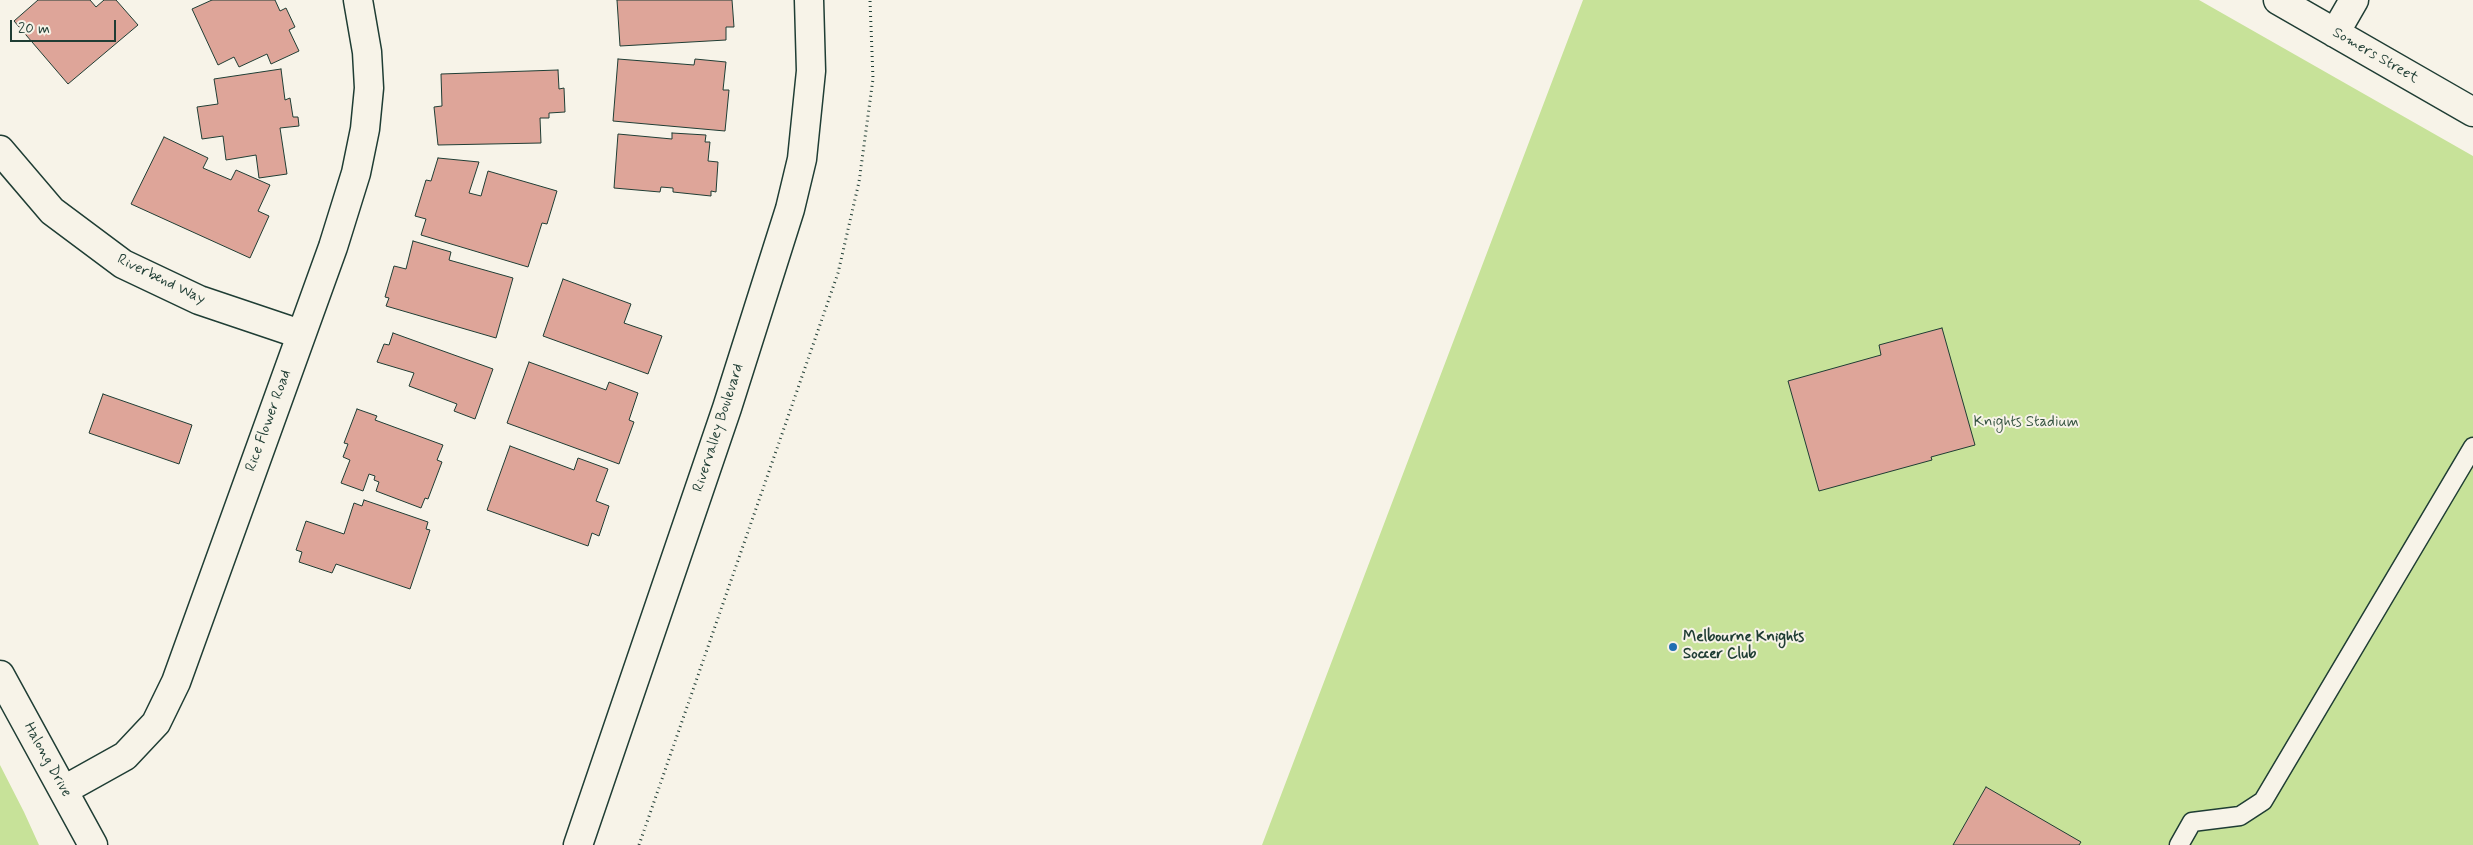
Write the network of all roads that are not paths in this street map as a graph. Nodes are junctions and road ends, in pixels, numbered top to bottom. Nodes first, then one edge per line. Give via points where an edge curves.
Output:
1 (358, 0) edge
2 (809, 0) edge
3 (2278, 0) edge
4 (2354, 0) edge
5 (2335, 33) junction
6 (2473, 112) edge
7 (0, 150) edge
8 (300, 334) junction
9 (2473, 447) edge
10 (0, 675) edge
11 (64, 790) junction
12 (93, 845) edge
13 (578, 845) edge
14 (2179, 845) edge

1 - 8 street, Rice Flower Road via 367,52 365,129 356,173 333,247
2 - 13 street, Rivervalley Boulevard via 811,71 802,159 790,209 727,408
3 - 5 street, Somers Street
4 - 5 street
5 - 6 street, Somers Street
7 - 8 street, Riverbend Way via 52,211 123,264 199,300
8 - 11 street, Rice Flower Road via 176,682 156,723 125,756
9 - 14 lane via 2263,801 2240,816 2192,822
10 - 11 street, Halong Drive
11 - 12 street, Halong Drive

